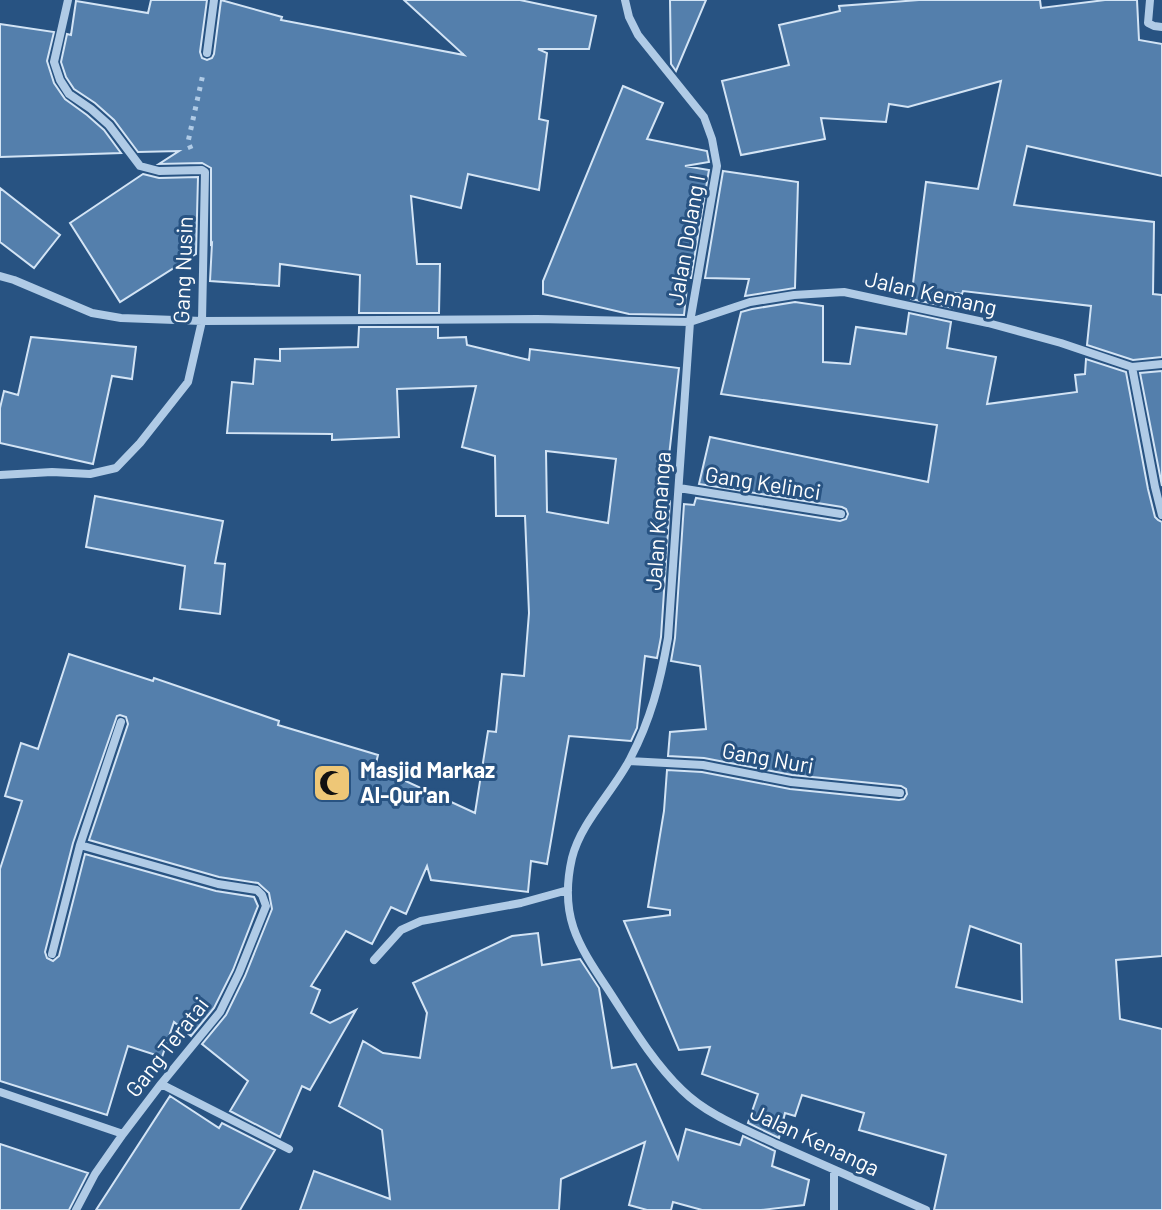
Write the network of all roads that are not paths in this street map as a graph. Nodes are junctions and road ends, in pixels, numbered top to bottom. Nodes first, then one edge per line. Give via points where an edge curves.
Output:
1 (68, 0) edge
2 (214, 0) edge
3 (625, 0) edge
4 (1150, 0) edge
5 (1162, 27) edge
6 (207, 53) road end
7 (0, 276) edge
8 (202, 321) junction
9 (690, 322) junction
10 (1162, 364) edge
11 (1132, 367) junction
12 (0, 475) edge
13 (679, 488) junction
14 (841, 514) dead end
15 (1162, 515) edge
16 (121, 722) dead end
17 (629, 761) junction
18 (900, 793) dead end
19 (80, 845) junction
20 (568, 890) junction
21 (52, 954) dead end
22 (374, 960) dead end
23 (161, 1084) junction
24 (0, 1092) edge
25 (123, 1134) junction
26 (289, 1149) dead end
27 (834, 1170) junction
28 (76, 1210) edge
29 (834, 1210) edge
30 (926, 1210) edge

1 - 8 street, Gang Nusin via 54,62 69,94 109,125 140,166 205,172
2 - 6 street
3 - 9 street, Jalan Dolang I via 638,35 704,117 712,139 717,166
4 - 5 street via 1148,23
7 - 8 street via 92,313
8 - 9 street
8 - 12 street, Gang Nusin via 188,382 116,468 90,474
9 - 11 street, Jalan Kemang via 750,302 844,292 988,323
9 - 13 street, Jalan Kenanga
10 - 11 street, Jalan Kemang
11 - 15 street
13 - 14 street, Gang Kelinci
13 - 17 street, Jalan Kenanga via 666,650 659,686
16 - 19 street
17 - 18 street, Gang Nuri via 703,765 791,782
17 - 20 street, Jalan Kenanga via 587,825 572,857
19 - 21 street
19 - 23 street, Gang Teratai via 257,890 266,906 220,1012
20 - 22 street via 421,921 401,930
20 - 27 street, Jalan Kenanga via 576,939 682,1091 749,1131
23 - 25 street, Gang Teratai
23 - 26 street
24 - 25 street
25 - 28 street, Gang Teratai
27 - 29 street
27 - 30 street, Jalan Kenanga

